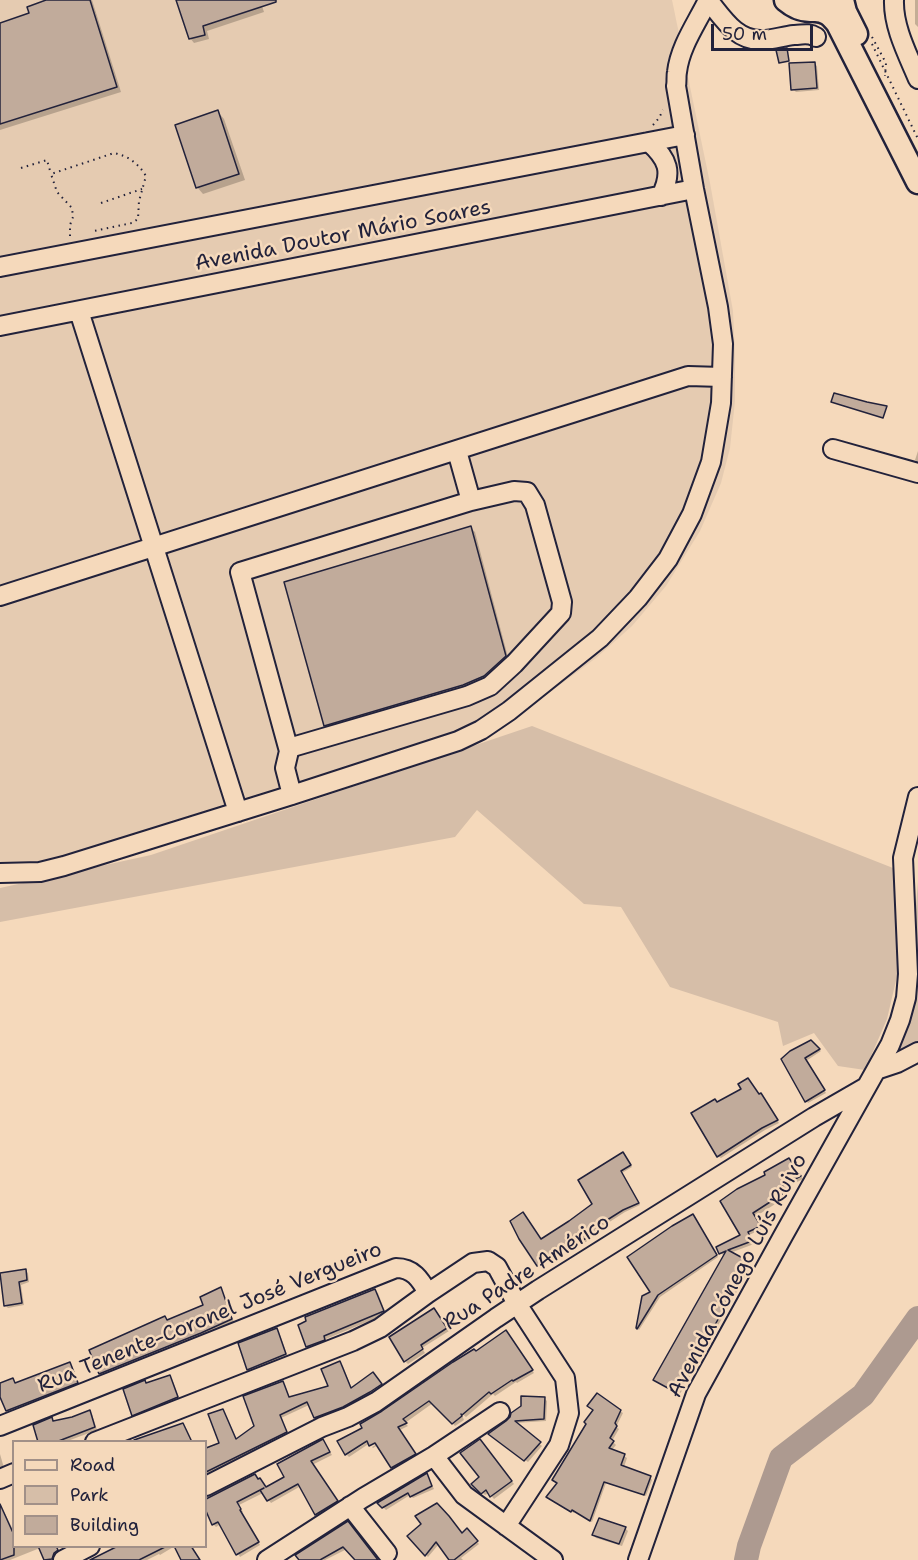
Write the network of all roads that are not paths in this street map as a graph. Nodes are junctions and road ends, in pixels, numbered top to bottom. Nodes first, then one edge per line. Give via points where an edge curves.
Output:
1 (708, 0) edge
2 (786, 0) edge
3 (835, 0) edge
4 (842, 0) edge
5 (894, 0) edge
6 (815, 10) junction
7 (816, 37) dead end
8 (918, 79) edge
9 (685, 135) junction
10 (648, 136) junction
11 (918, 156) edge
12 (918, 182) edge
13 (694, 189) junction
14 (661, 196) junction
15 (0, 267) edge
16 (79, 311) junction
17 (0, 326) edge
18 (722, 377) junction
19 (833, 449) dead end
20 (457, 451) junction
21 (918, 473) edge
22 (471, 501) junction
23 (153, 547) junction
24 (0, 596) edge
25 (288, 748) junction
26 (292, 795) junction
27 (918, 797) edge
28 (238, 812) junction
29 (0, 873) edge
30 (918, 1052) edge
31 (876, 1070) junction
32 (867, 1086) junction
33 (428, 1293) junction
34 (517, 1304) junction
35 (500, 1412) dead end
36 (0, 1426) edge
37 (116, 1438) edge
38 (434, 1456) junction
39 (207, 1485) edge
40 (350, 1506) junction
41 (506, 1526) junction
42 (86, 1548) edge
43 (387, 1554) dead end
44 (63, 1560) edge
45 (267, 1560) edge
46 (553, 1560) edge
47 (638, 1560) edge

1 - 7 street via 736,33 749,39 810,33
1 - 9 street via 683,49 677,71
2 - 6 main road via 804,10
3 - 6 main road
4 - 11 main road
5 - 8 street via 900,34
6 - 12 main road via 829,14 838,24
9 - 10 street, Avenida Doutor Mário Soares
9 - 13 street
10 - 14 street via 666,161 668,173
10 - 15 street, Avenida Doutor Mário Soares
13 - 14 street, Avenida Doutor Mário Soares
13 - 18 street via 718,306
14 - 16 street, Avenida Doutor Mário Soares
16 - 17 street, Avenida Doutor Mário Soares
16 - 23 street
18 - 20 street via 688,376
18 - 26 street via 711,462 692,514 668,559 600,638 482,730
19 - 21 street
20 - 22 street
20 - 23 street
22 - 25 street via 240,572
22 - 25 street via 514,491 527,492 535,505 562,602 561,612 490,686
23 - 24 street
23 - 28 street
25 - 26 street via 285,768
26 - 28 street
27 - 31 street, Avenida Cónego Luís Ruivo via 903,858 906,998 890,1045
28 - 29 street via 64,866 40,872
30 - 31 street
31 - 32 street, Avenida Cónego Luís Ruivo
32 - 34 street, Rua Padre Américo
32 - 47 street, Avenida Cónego Luís Ruivo via 696,1394
33 - 34 street via 473,1263 488,1261 497,1267
33 - 36 street, Rua Tenente-Coronel José Vergueiro via 413,1273 396,1268
33 - 37 street via 380,1328 353,1341
34 - 39 street, Rua Padre Américo via 376,1402
34 - 41 street via 566,1378 568,1413 559,1445
35 - 38 street
38 - 40 street
38 - 41 street via 464,1495
40 - 43 street
40 - 45 street
41 - 46 street
42 - 44 street

